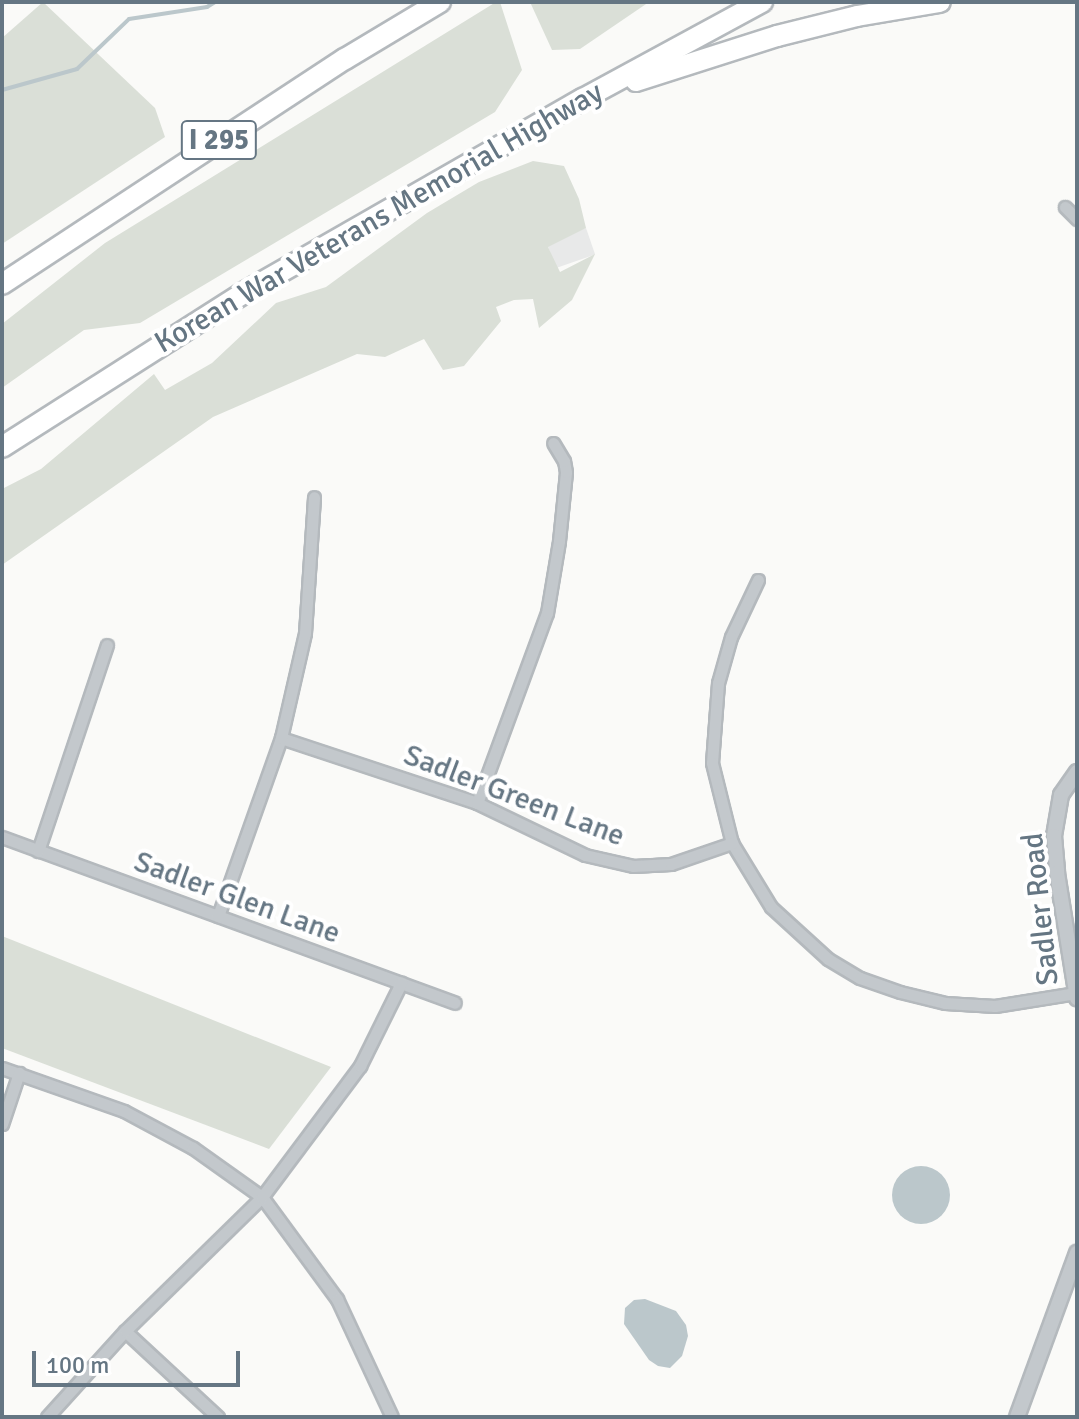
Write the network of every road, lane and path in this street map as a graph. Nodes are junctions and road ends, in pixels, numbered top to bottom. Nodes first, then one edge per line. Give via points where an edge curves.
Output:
1 (440, 2) edge
2 (762, 2) edge
3 (940, 2) edge
4 (583, 99) junction
5 (1065, 207) dead end
6 (1077, 219) edge
7 (2, 284) edge
8 (553, 443) dead end
9 (2, 447) edge
10 (314, 497) dead end
11 (758, 580) dead end
12 (107, 645) dead end
13 (281, 738) junction
14 (1077, 772) edge
15 (477, 803) junction
16 (2, 837) edge
17 (732, 843) junction
18 (38, 851) junction
19 (218, 916) junction
20 (401, 983) junction
21 (1076, 996) edge
22 (455, 1003) dead end
23 (2, 1068) edge
24 (19, 1073) junction
25 (2, 1124) edge
26 (262, 1197) junction
27 (1077, 1253) edge
28 (125, 1331) junction
29 (47, 1417) edge
30 (218, 1417) edge
31 (392, 1417) edge
32 (1017, 1417) edge

1 - 7 highway, I 295
2 - 4 highway, Korean War Veterans Memorial Highway
3 - 4 highway via 777,36
4 - 9 highway, Korean War Veterans Memorial Highway via 242,294
5 - 6 street
8 - 15 street via 566,472 547,613
10 - 13 street via 305,633
11 - 17 street via 731,637 713,725 712,763
12 - 18 street
13 - 15 street, Sadler Green Lane
13 - 19 street
14 - 21 street, Sadler Road via 1061,795 1054,836
15 - 17 street, Sadler Green Lane via 585,855 633,866 671,864
16 - 18 street, Sadler Glen Lane
17 - 21 street via 771,907 828,959 860,978 945,1003 1020,1005
18 - 19 street, Sadler Glen Lane
19 - 20 street, Sadler Glen Lane
20 - 22 street, Sadler Glen Lane
20 - 26 street via 360,1066
23 - 24 street
24 - 25 street
24 - 26 street via 124,1111 193,1148
26 - 28 street
26 - 31 street via 337,1299
27 - 32 street
28 - 29 street
28 - 30 street

